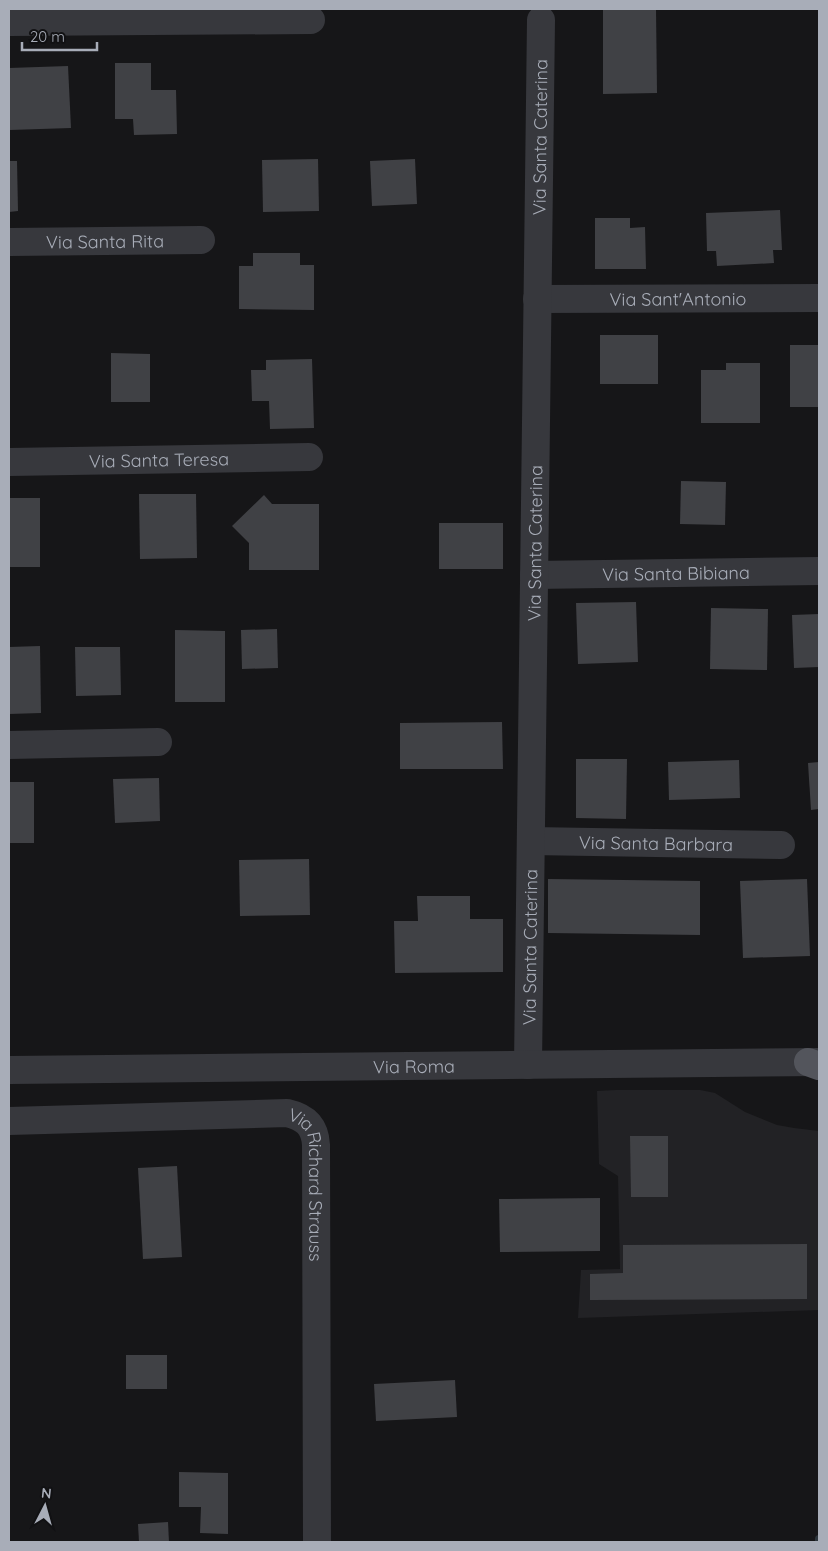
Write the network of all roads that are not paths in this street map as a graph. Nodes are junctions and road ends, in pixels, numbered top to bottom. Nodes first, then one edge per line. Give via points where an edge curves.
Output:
1 (311, 20) dead end
2 (541, 20) dead end
3 (9, 22) edge
4 (201, 240) dead end
5 (9, 242) edge
6 (819, 298) edge
7 (537, 299) junction
8 (309, 457) dead end
9 (9, 462) edge
10 (819, 571) edge
11 (534, 574) junction
12 (158, 742) dead end
13 (9, 745) edge
14 (531, 841) junction
15 (781, 844) dead end
16 (816, 1062) edge
17 (528, 1064) junction
18 (9, 1070) edge
19 (9, 1121) edge
20 (318, 1542) edge

1 - 3 street
2 - 7 street, Via Santa Caterina
4 - 5 street, Via Santa Rita
6 - 7 street, Via Sant'Antonio
7 - 11 street, Via Santa Caterina
8 - 9 street, Via Santa Teresa
10 - 11 street, Via Santa Bibiana
11 - 14 street, Via Santa Caterina
12 - 13 street
14 - 15 street, Via Santa Barbara
14 - 17 street, Via Santa Caterina
16 - 17 street, Via Roma
17 - 18 street, Via Roma
19 - 20 street, Via Richard Strauss via 287,1113 300,1117 311,1126 316,1138

